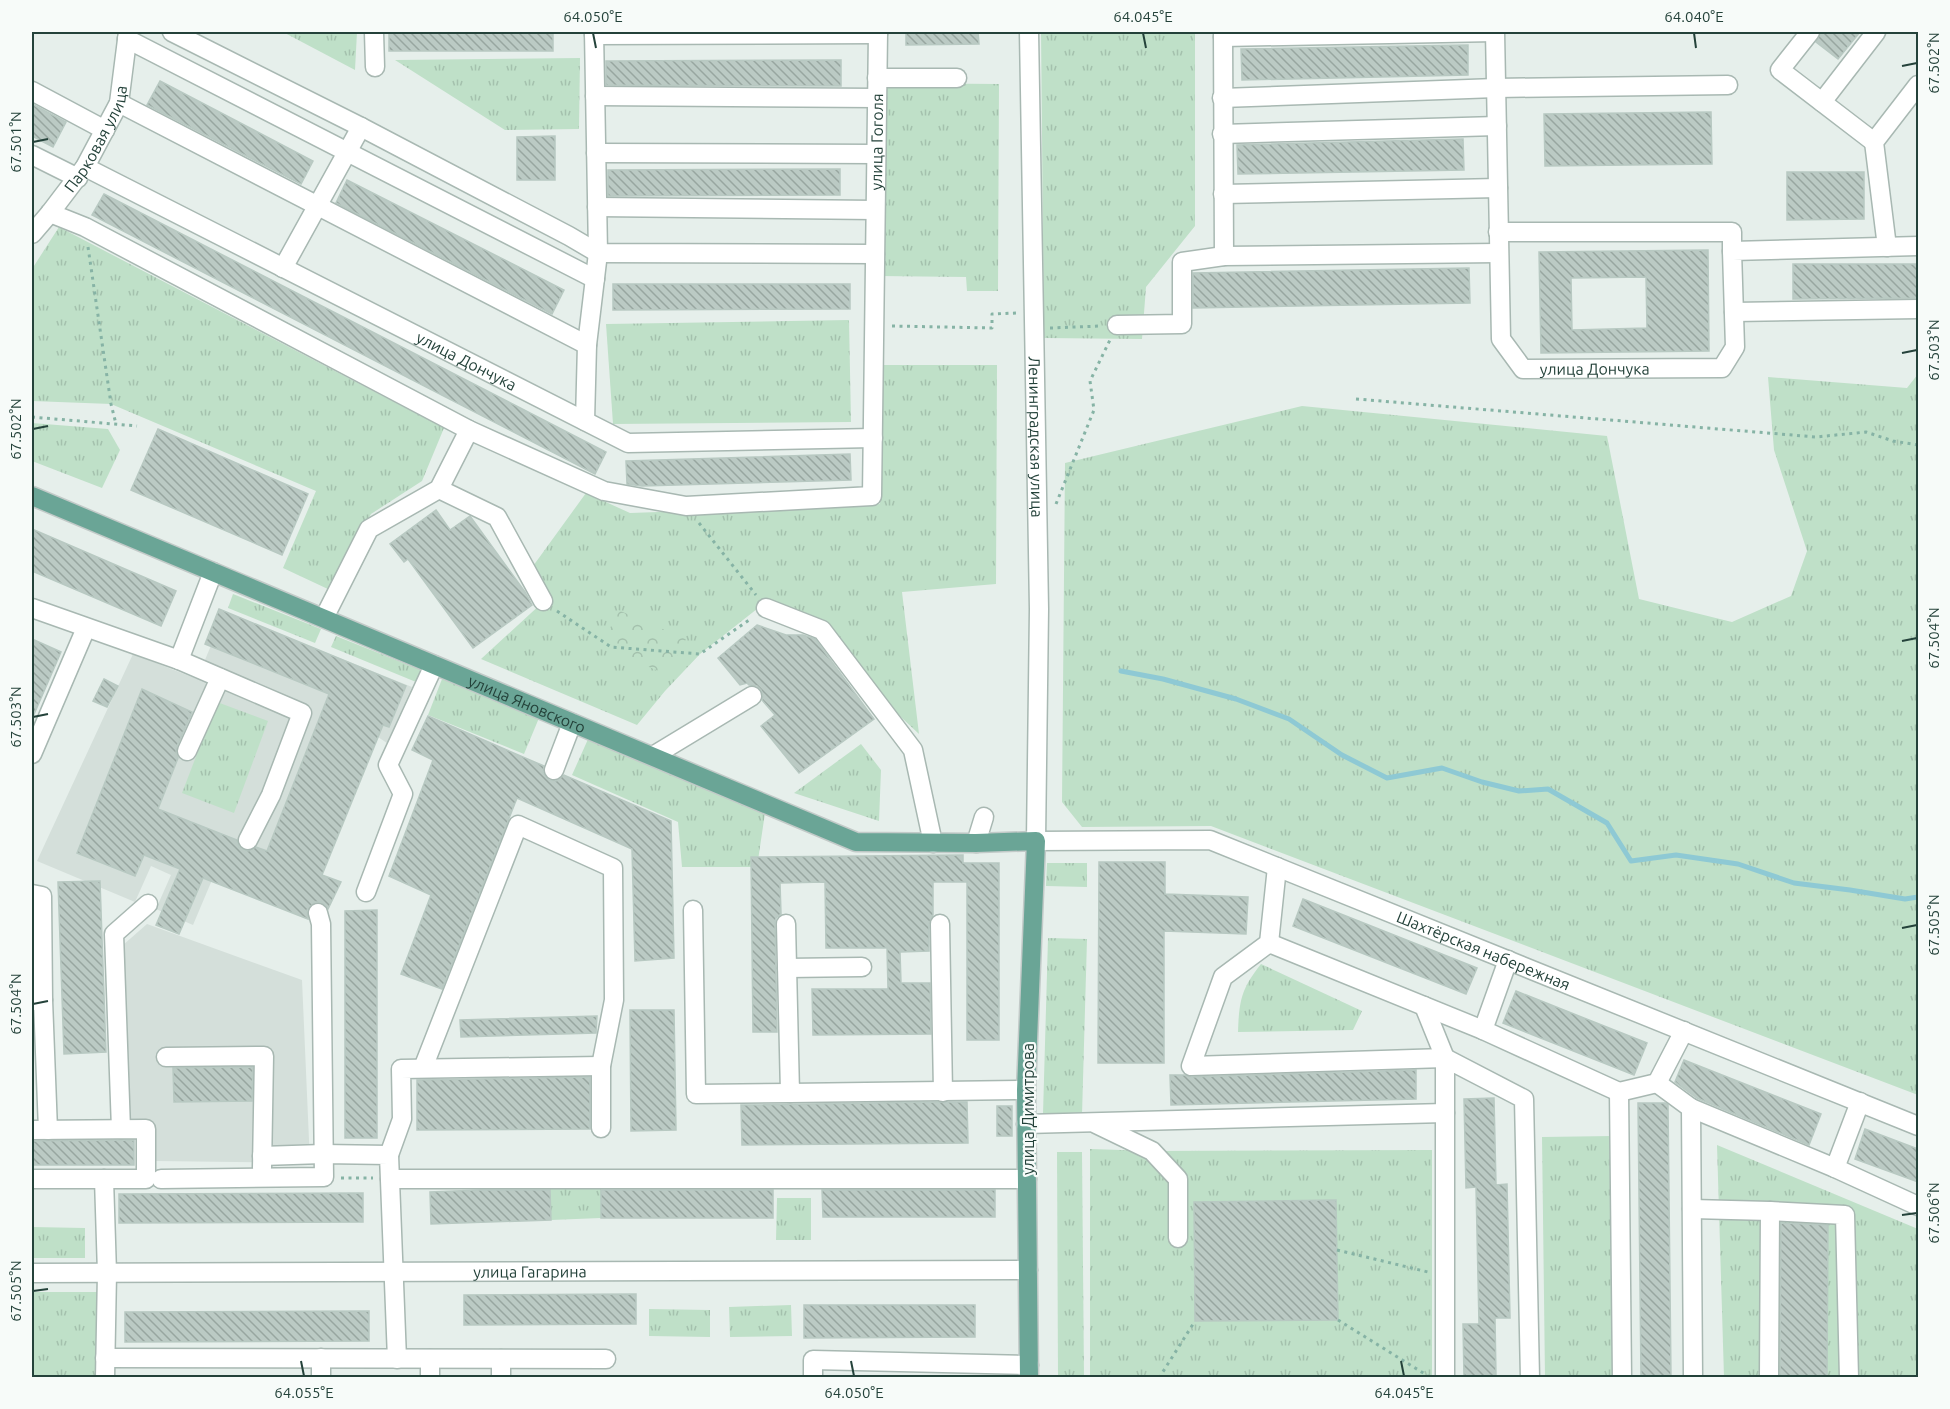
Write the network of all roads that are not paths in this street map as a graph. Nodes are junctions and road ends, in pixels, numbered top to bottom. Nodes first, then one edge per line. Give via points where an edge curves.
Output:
1 (172, 32) edge
2 (374, 32) edge
3 (1029, 32) edge
4 (1495, 32) edge
5 (1810, 32) edge
6 (1876, 32) edge
7 (594, 33) edge
8 (878, 33) edge
9 (1222, 34) edge
10 (128, 35) edge
11 (375, 67) dead end
12 (877, 78) junction
13 (957, 78) dead end
14 (1728, 85) dead end
15 (1918, 86) edge
16 (1496, 88) junction
17 (32, 91) edge
18 (595, 96) junction
19 (877, 98) junction
20 (1222, 98) junction
21 (1822, 102) junction
22 (119, 103) junction
23 (1497, 126) junction
24 (361, 127) junction
25 (105, 130) junction
26 (1222, 134) junction
27 (1874, 142) junction
28 (348, 152) junction
29 (596, 153) junction
30 (876, 154) junction
31 (32, 155) edge
32 (82, 173) junction
33 (1498, 189) junction
34 (1223, 194) junction
35 (318, 206) junction
36 (597, 207) junction
37 (875, 210) junction
38 (50, 213) junction
39 (1498, 232) junction
40 (32, 234) edge
41 (1918, 246) edge
42 (1887, 247) junction
43 (1732, 251) junction
44 (598, 253) junction
45 (1498, 253) junction
46 (875, 254) junction
47 (1224, 256) junction
48 (283, 268) junction
49 (595, 279) junction
50 (1918, 309) edge
51 (1734, 312) junction
52 (1117, 325) road end
53 (587, 345) junction
54 (585, 421) junction
55 (470, 429) junction
56 (873, 438) junction
57 (439, 489) junction
58 (32, 496) edge
59 (213, 572) junction
60 (543, 602) road end
61 (32, 608) edge
62 (766, 608) road end
63 (324, 618) junction
64 (86, 628) junction
65 (179, 660) junction
66 (434, 665) junction
67 (220, 678) junction
68 (752, 696) dead end
69 (572, 723) junction
70 (187, 751) dead end
71 (32, 753) edge
72 (653, 756) junction
73 (554, 770) dead end
74 (984, 817) dead end
75 (248, 840) dead end
76 (1036, 841) junction
77 (933, 843) junction
78 (976, 843) junction
79 (1277, 867) junction
80 (366, 892) dead end
81 (32, 894) edge
82 (148, 904) dead end
83 (693, 910) dead end
84 (318, 913) dead end
85 (786, 924) dead end
86 (940, 924) dead end
87 (1269, 943) junction
88 (1508, 960) junction
89 (862, 967) dead end
90 (786, 968) junction
91 (37, 1000) edge
92 (1424, 1006) junction
93 (1483, 1030) junction
94 (1684, 1031) junction
95 (166, 1057) dead end
96 (1445, 1058) junction
97 (38, 1066) edge
98 (601, 1066) junction
99 (423, 1068) junction
100 (1657, 1083) junction
101 (1026, 1090) junction
102 (943, 1092) junction
103 (1619, 1092) junction
104 (789, 1093) junction
105 (1860, 1102) junction
106 (1691, 1108) junction
107 (1445, 1113) junction
108 (1092, 1122) junction
109 (1026, 1124) junction
110 (1918, 1126) edge
111 (601, 1128) dead end
112 (120, 1129) junction
113 (40, 1130) edge
114 (323, 1154) junction
115 (389, 1155) junction
116 (262, 1156) junction
117 (1835, 1168) junction
118 (32, 1179) edge
119 (104, 1179) junction
120 (161, 1179) dead end
121 (263, 1179) junction
122 (390, 1179) junction
123 (1027, 1179) junction
124 (1918, 1206) edge
125 (1692, 1209) junction
126 (1770, 1211) junction
127 (1178, 1238) dead end
128 (1028, 1270) junction
129 (394, 1272) junction
130 (32, 1273) edge
131 (107, 1273) junction
132 (105, 1358) junction
133 (321, 1358) junction
134 (397, 1359) junction
135 (429, 1359) junction
136 (501, 1359) junction
137 (606, 1359) dead end
138 (946, 1370) edge
139 (1029, 1371) edge
140 (105, 1377) edge
141 (321, 1377) edge
142 (430, 1377) edge
143 (501, 1377) edge
144 (813, 1377) edge
145 (1445, 1377) edge
146 (1530, 1377) edge
147 (1622, 1377) edge
148 (1693, 1377) edge
149 (1769, 1377) edge
150 (1849, 1377) edge

1 - 24 street
2 - 11 street
3 - 76 street, Ленинградская улица via 1039,609
4 - 9 street
4 - 16 street
5 - 21 street via 1780,70
6 - 21 street
7 - 8 street
7 - 18 street
8 - 12 street, улица Гоголя
9 - 20 street
10 - 22 street, Парковая улица
10 - 28 street
12 - 13 street
12 - 19 street, улица Гоголя
14 - 16 street
15 - 27 street
16 - 20 street
16 - 23 street
17 - 25 street
18 - 19 street
18 - 29 street
19 - 30 street, улица Гоголя
20 - 26 street
21 - 27 street
22 - 25 street, Парковая улица
22 - 35 street
23 - 26 street
23 - 33 street
24 - 28 street
24 - 44 street
25 - 32 street, Парковая улица
26 - 34 street
27 - 42 street
28 - 35 street
28 - 49 street
29 - 30 street
29 - 36 street
30 - 37 street, улица Гоголя
31 - 32 street, улица Дончука
32 - 38 street, Парковая улица
32 - 48 street, улица Дончука
33 - 34 street
33 - 39 street
34 - 47 street
35 - 48 street
35 - 53 street
36 - 37 street
36 - 44 street
37 - 46 street, улица Гоголя
38 - 40 street, Парковая улица
38 - 55 street via 85,227
39 - 43 street via 1731,232
39 - 45 street
41 - 42 street
42 - 43 street
43 - 51 street, улица Дончука
44 - 46 street
44 - 49 street
45 - 47 street
45 - 51 street, улица Дончука via 1502,339 1523,369 1722,368 1735,347
46 - 56 street, улица Гоголя
47 - 52 street via 1182,262 1182,324
48 - 54 street, улица Дончука
49 - 53 street
50 - 51 street
53 - 54 street
54 - 56 street, улица Дончука via 628,443
55 - 56 street, улица Гоголя via 604,491 686,506 872,496
55 - 57 street
57 - 60 street via 497,517
57 - 63 street via 369,529
58 - 59 main road, улица Яновского
59 - 63 main road, улица Яновского
59 - 65 street
61 - 64 street
62 - 77 street via 822,630 913,750
63 - 66 main road, улица Яновского
64 - 65 street
64 - 71 street
65 - 67 street
66 - 69 main road, улица Яновского
66 - 80 street via 388,765 403,794
67 - 70 street
67 - 75 street via 302,713 271,795
68 - 72 street
69 - 72 main road, улица Яновского
69 - 73 street
72 - 77 main road, улица Яновского via 856,842
74 - 78 street
76 - 78 main road, улица Яновского
76 - 79 street, Шахтёрская набережная via 1210,840
76 - 101 main road, улица Димитрова
77 - 78 main road, улица Яновского
79 - 87 street
79 - 88 street, Шахтёрская набережная
81 - 91 street via 42,896
82 - 112 street via 114,934
83 - 104 street via 696,1094
84 - 114 street
85 - 90 street
86 - 102 street
87 - 92 street
87 - 96 street via 1223,977 1191,1066
88 - 93 street
88 - 94 street, Шахтёрская набережная
89 - 90 street
90 - 104 street
91 - 97 street
92 - 93 street
92 - 96 street
93 - 103 street
94 - 100 street
94 - 105 street, Шахтёрская набережная
95 - 116 street via 264,1056
96 - 107 street
96 - 146 street via 1524,1099
97 - 113 street
98 - 99 street
98 - 99 street via 614,1000 613,868 519,825
98 - 111 street
99 - 115 street via 401,1069 402,1119
100 - 103 street
100 - 106 street
101 - 102 street
101 - 109 main road, улица Димитрова
102 - 104 street
103 - 147 street
105 - 110 street, Шахтёрская набережная
105 - 117 street
106 - 117 street
106 - 125 street
107 - 108 street
107 - 145 street
108 - 109 street
108 - 127 street via 1152,1151 1178,1179
109 - 123 main road, улица Димитрова
112 - 113 street
112 - 119 street via 146,1129 146,1179
114 - 115 street
114 - 116 street
114 - 121 street via 324,1177
115 - 122 street
116 - 121 street
117 - 124 street
118 - 119 street
119 - 131 street
120 - 121 street
122 - 123 street
122 - 129 street
123 - 128 main road, улица Димитрова
125 - 126 street
125 - 148 street
126 - 149 street
126 - 150 street via 1845,1215
128 - 129 street, улица Гагарина
128 - 139 main road, улица Димитрова
129 - 131 street, улица Гагарина
129 - 134 street
130 - 131 street, улица Гагарина
131 - 132 street
132 - 133 street
132 - 140 street
133 - 134 street
133 - 141 street
134 - 135 street
135 - 136 street
135 - 142 street
136 - 137 street
136 - 143 street
138 - 139 street
138 - 144 street via 813,1360

